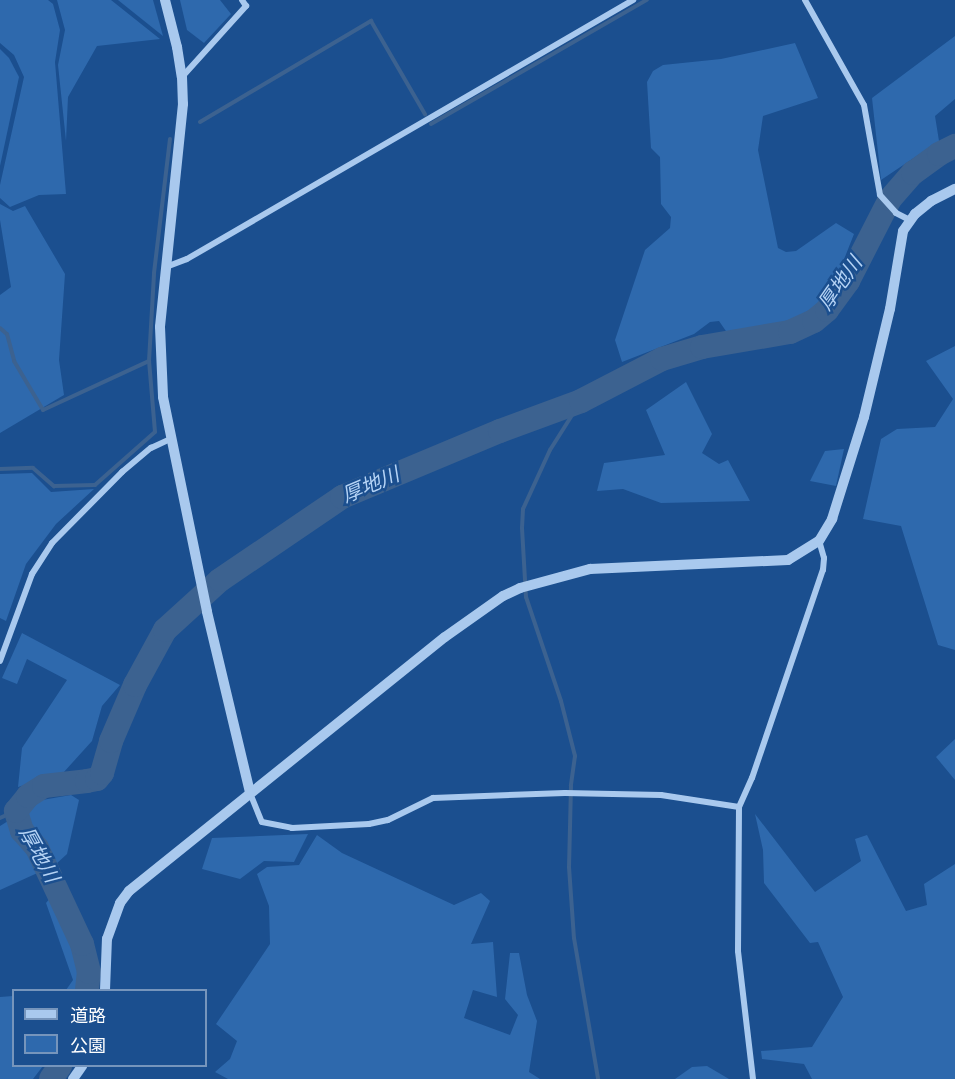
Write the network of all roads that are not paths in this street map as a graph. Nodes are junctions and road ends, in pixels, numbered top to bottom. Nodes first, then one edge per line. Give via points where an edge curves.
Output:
1 (165, 0) edge
2 (242, 0) edge
3 (633, 0) edge
4 (805, 0) edge
5 (182, 77) junction
6 (955, 189) edge
7 (910, 220) junction
8 (165, 267) junction
9 (170, 439) junction
10 (819, 541) junction
11 (0, 661) edge
12 (250, 792) junction
13 (739, 807) junction
14 (105, 989) edge
15 (753, 1079) edge

1 - 5 street
2 - 5 street via 246,6
3 - 8 street via 187,260
4 - 7 street via 864,105 880,195 896,213
5 - 8 street via 180,141
6 - 7 street via 931,201
7 - 10 street via 903,231 890,309 864,417 832,519
8 - 9 street via 160,371
9 - 11 street via 151,448 122,472 52,543 32,574
9 - 12 street
10 - 12 street via 788,560 772,563 590,569 503,596 445,637
10 - 13 street via 823,570
12 - 13 street via 262,822 292,828 388,820 433,798 565,793 662,795
12 - 14 street via 129,891 120,903 107,939
13 - 15 street via 738,951

